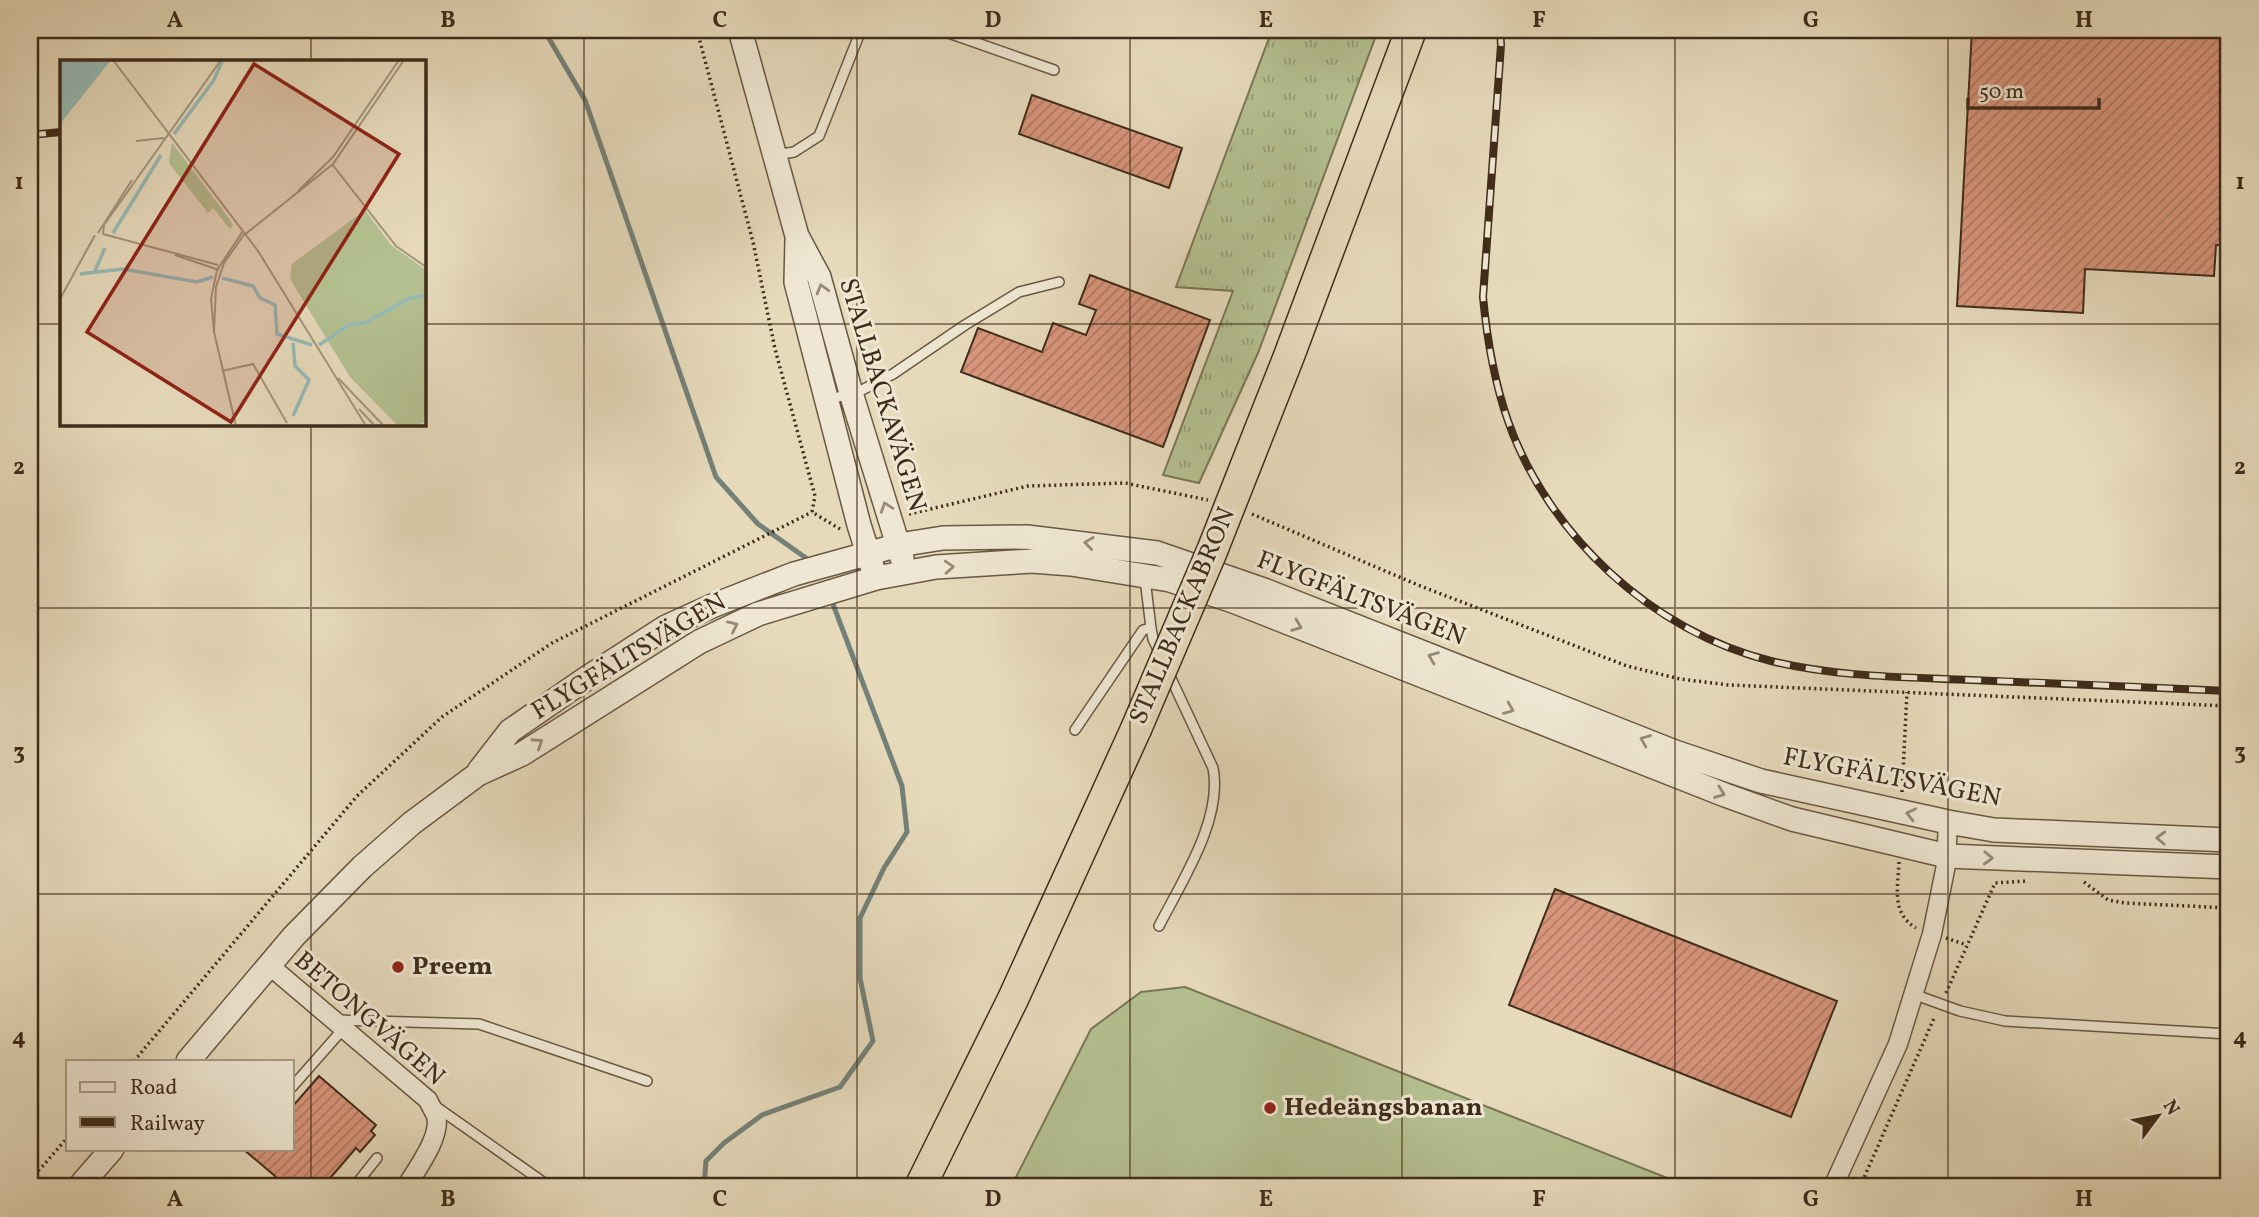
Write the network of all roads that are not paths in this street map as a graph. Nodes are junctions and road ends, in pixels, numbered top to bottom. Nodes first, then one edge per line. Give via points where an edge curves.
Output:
1 (740, 30) edge
2 (861, 30) edge
3 (940, 30) edge
4 (1411, 30) edge
5 (1054, 70) dead end
6 (774, 155) junction
7 (797, 236) junction
8 (1059, 282) dead end
9 (851, 393) junction
10 (826, 401) junction
11 (899, 545) junction
12 (867, 552) junction
13 (906, 573) junction
14 (1145, 577) junction
15 (867, 580) junction
16 (1151, 628) junction
17 (1075, 730) dead end
18 (478, 774) junction
19 (1948, 822) junction
20 (2229, 840) edge
21 (1947, 856) junction
22 (2229, 867) edge
23 (1159, 926) dead end
24 (270, 966) junction
25 (1913, 994) junction
26 (339, 1024) junction
27 (2229, 1034) edge
28 (189, 1060) edge
29 (647, 1081) dead end
30 (294, 1084) edge
31 (428, 1100) junction
32 (111, 1150) edge
33 (377, 1158) dead end
34 (357, 1184) edge
35 (79, 1187) edge
36 (369, 1187) edge
37 (406, 1187) edge
38 (550, 1187) edge
39 (920, 1187) edge
40 (1833, 1187) edge

1 - 6 street, STALLBACKAVÄGEN
2 - 6 lane via 819,136 794,152
3 - 5 lane
4 - 39 highway, STALLBACKABRON, bridge via 1212,551 1013,999
6 - 7 street, STALLBACKAVÄGEN
9 -> 7 street, STALLBACKAVÄGEN via 819,278
7 - 10 street, STALLBACKAVÄGEN via 796,282
8 - 9 lane via 1019,292 893,374
9 - 10 lane
11 -> 9 street, STALLBACKAVÄGEN
10 - 12 street, STALLBACKAVÄGEN
11 - 12 street, FLYGFÄLTSVÄGEN
11 - 13 street, STALLBACKAVÄGEN
19 -> 11 street, FLYGFÄLTSVÄGEN via 1717,767 1264,590 1157,553 1027,537 943,538
12 - 15 street, STALLBACKAVÄGEN
12 - 18 street, FLYGFÄLTSVÄGEN via 794,573 666,627 510,731
13 -> 14 street, FLYGFÄLTSVÄGEN via 1032,561
13 - 15 street, FLYGFÄLTSVÄGEN
14 - 16 lane
14 -> 21 street, FLYGFÄLTSVÄGEN via 1170,580 1233,601 1792,819
18 -> 15 street, FLYGFÄLTSVÄGEN via 522,754 699,642 758,614
16 - 17 lane via 1143,630
16 - 23 lane via 1216,783 1203,836
18 - 24 street, FLYGFÄLTSVÄGEN via 362,867
20 -> 19 street, FLYGFÄLTSVÄGEN via 1994,830
19 - 21 street
21 -> 22 street, FLYGFÄLTSVÄGEN
21 - 25 street via 1932,934
24 - 26 street, BETONGVÄGEN
24 - 28 street, FLYGFÄLTSVÄGEN
25 - 27 lane via 2005,1021
25 - 40 street via 1898,1044
26 - 29 lane via 479,1024
26 - 30 lane
26 - 31 street, BETONGVÄGEN
31 - 37 street, BETONGVÄGEN via 436,1129
31 - 38 lane
32 - 35 street
33 - 34 lane
34 - 36 lane

